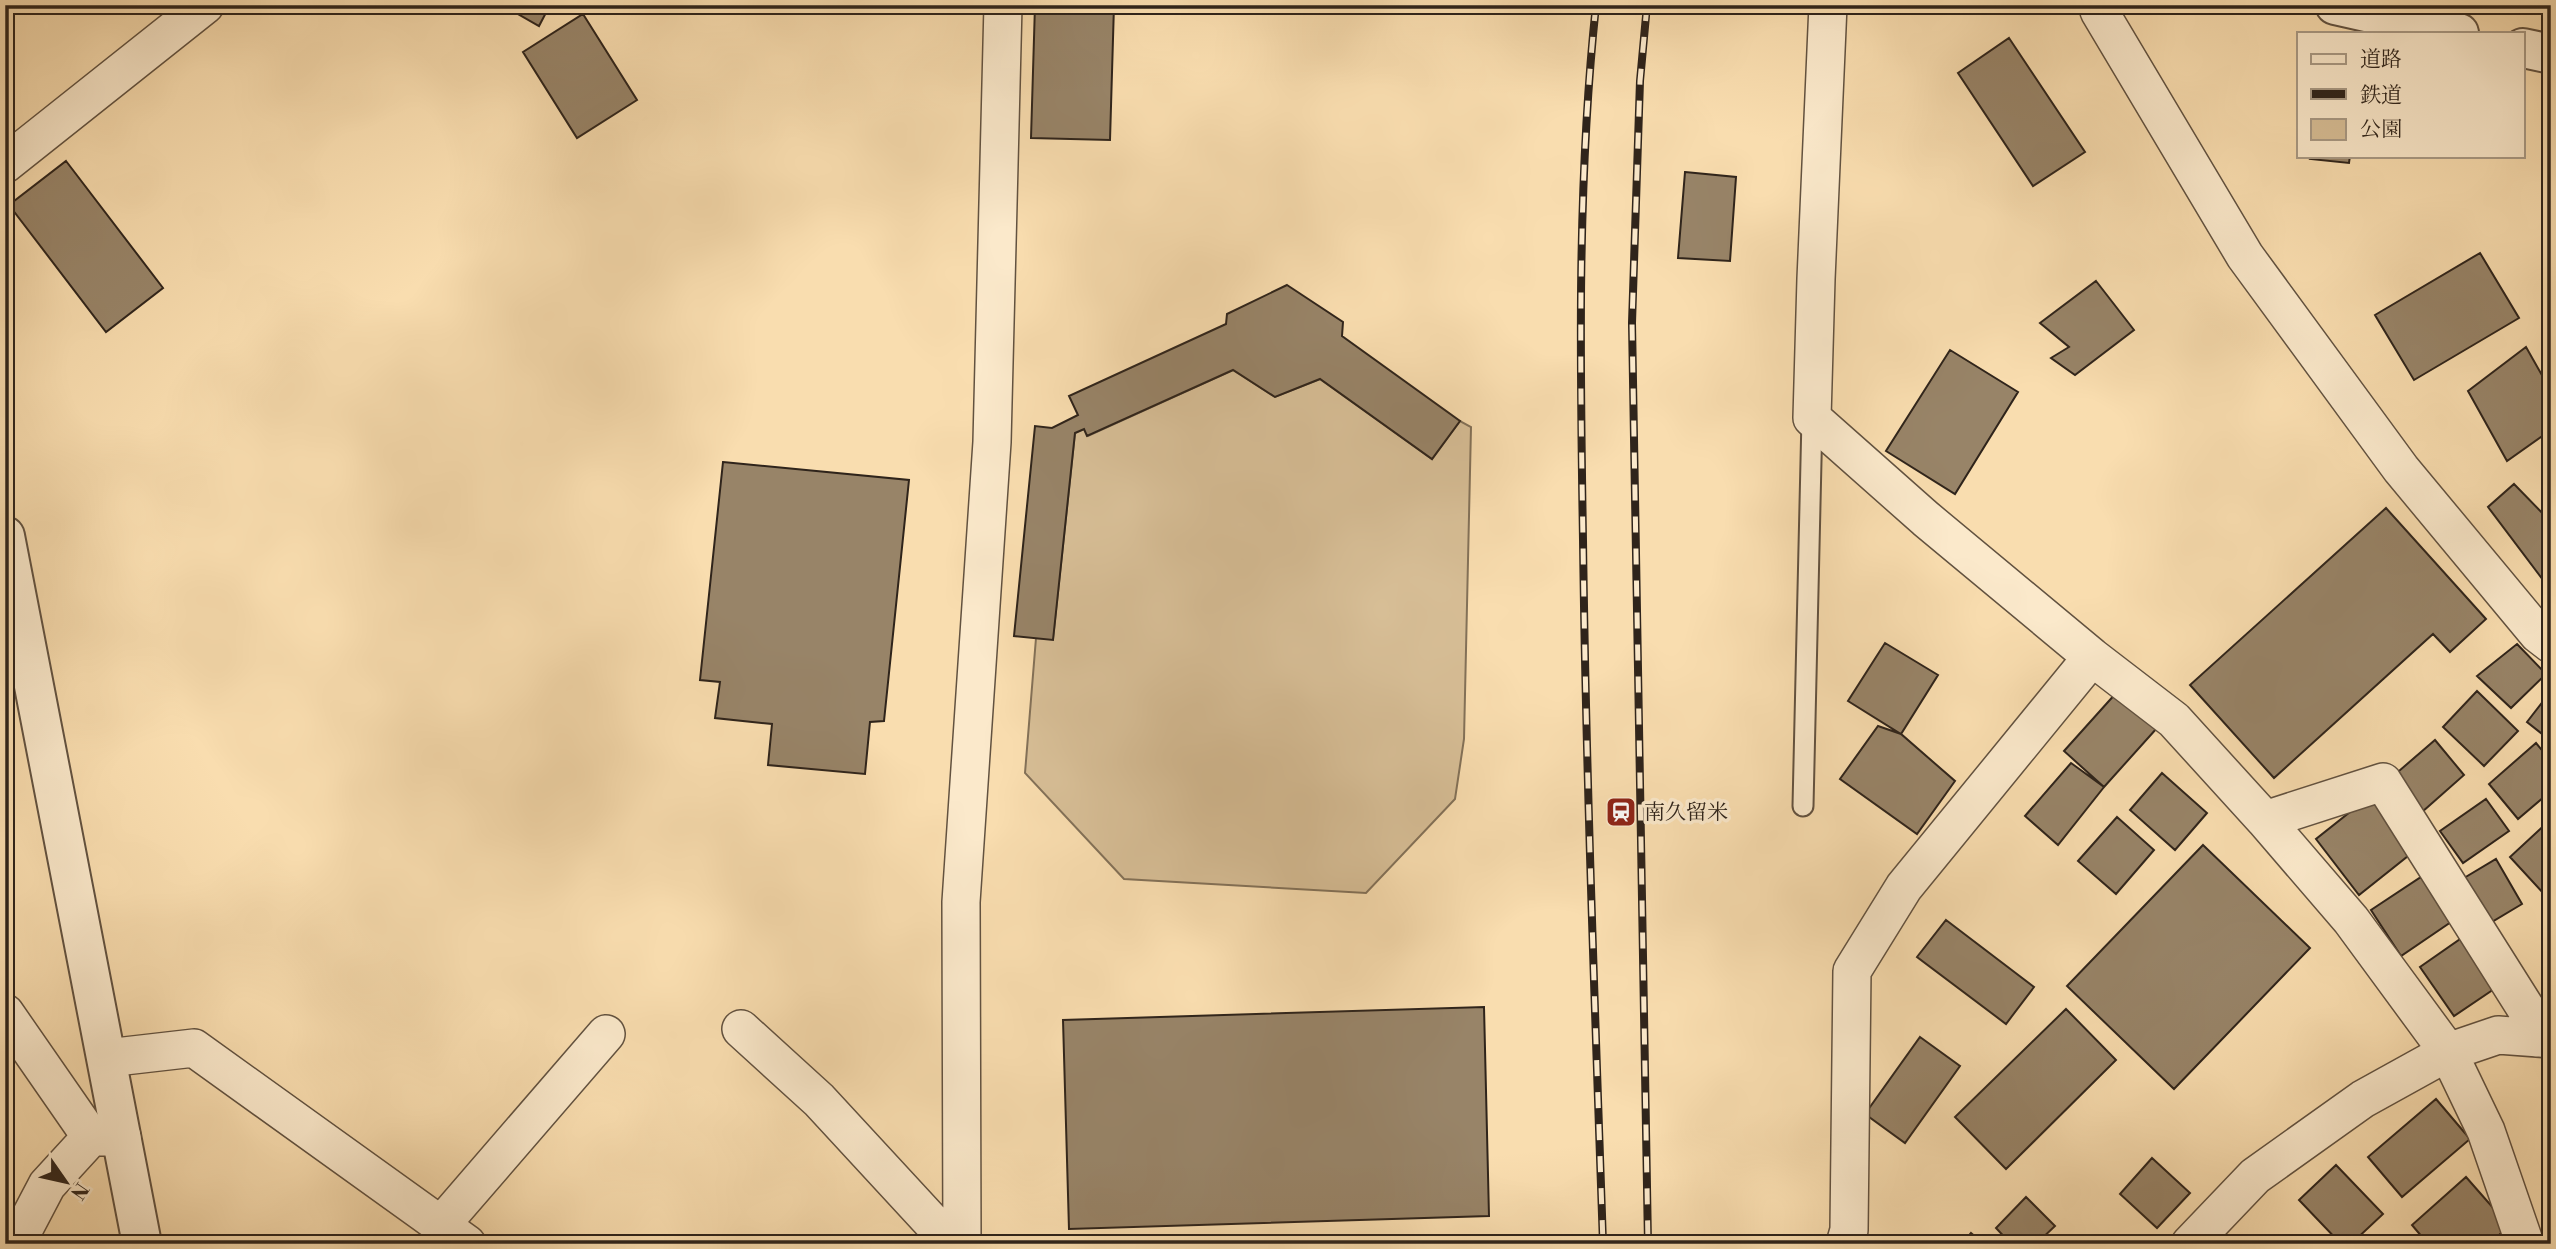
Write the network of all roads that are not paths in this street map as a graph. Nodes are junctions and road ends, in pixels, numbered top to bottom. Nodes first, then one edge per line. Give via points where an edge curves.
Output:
1 (205, 5) edge
2 (1003, 5) edge
3 (1828, 5) edge
4 (2099, 5) edge
5 (2335, 5) edge
6 (2455, 32) edge
7 (2524, 48) edge
8 (2551, 54) edge
9 (5, 164) edge
10 (1812, 418) junction
11 (5, 536) edge
12 (2551, 644) edge
13 (2092, 657) junction
14 (1803, 806) dead end
15 (2265, 820) junction
16 (5, 1013) edge
17 (741, 1028) dead end
18 (606, 1034) dead end
19 (2544, 1038) edge
20 (2448, 1052) junction
21 (107, 1058) junction
22 (107, 1137) junction
23 (454, 1234) edge
24 (16, 1244) edge
25 (142, 1244) edge
26 (953, 1244) edge
27 (962, 1244) edge
28 (1845, 1244) edge
29 (2190, 1244) edge
30 (2525, 1244) edge

1 - 9 street
2 - 27 street via 992,442 961,902
3 - 10 street
4 - 12 street via 2245,256 2401,469
5 - 6 street
7 - 8 street
10 - 13 street
10 - 14 lane
11 - 21 street
13 - 15 street via 2174,720
13 - 28 street via 1905,887 1852,971 1849,1230
15 - 19 street via 2383,782
15 - 20 street via 2351,920
16 - 22 street
17 - 26 street via 819,1100
18 - 23 street
19 - 20 street via 2498,1035
20 - 29 street via 2363,1099 2255,1176
20 - 30 street via 2486,1131
21 - 22 street
21 - 23 street via 194,1048
22 - 24 street via 47,1185
22 - 25 street

